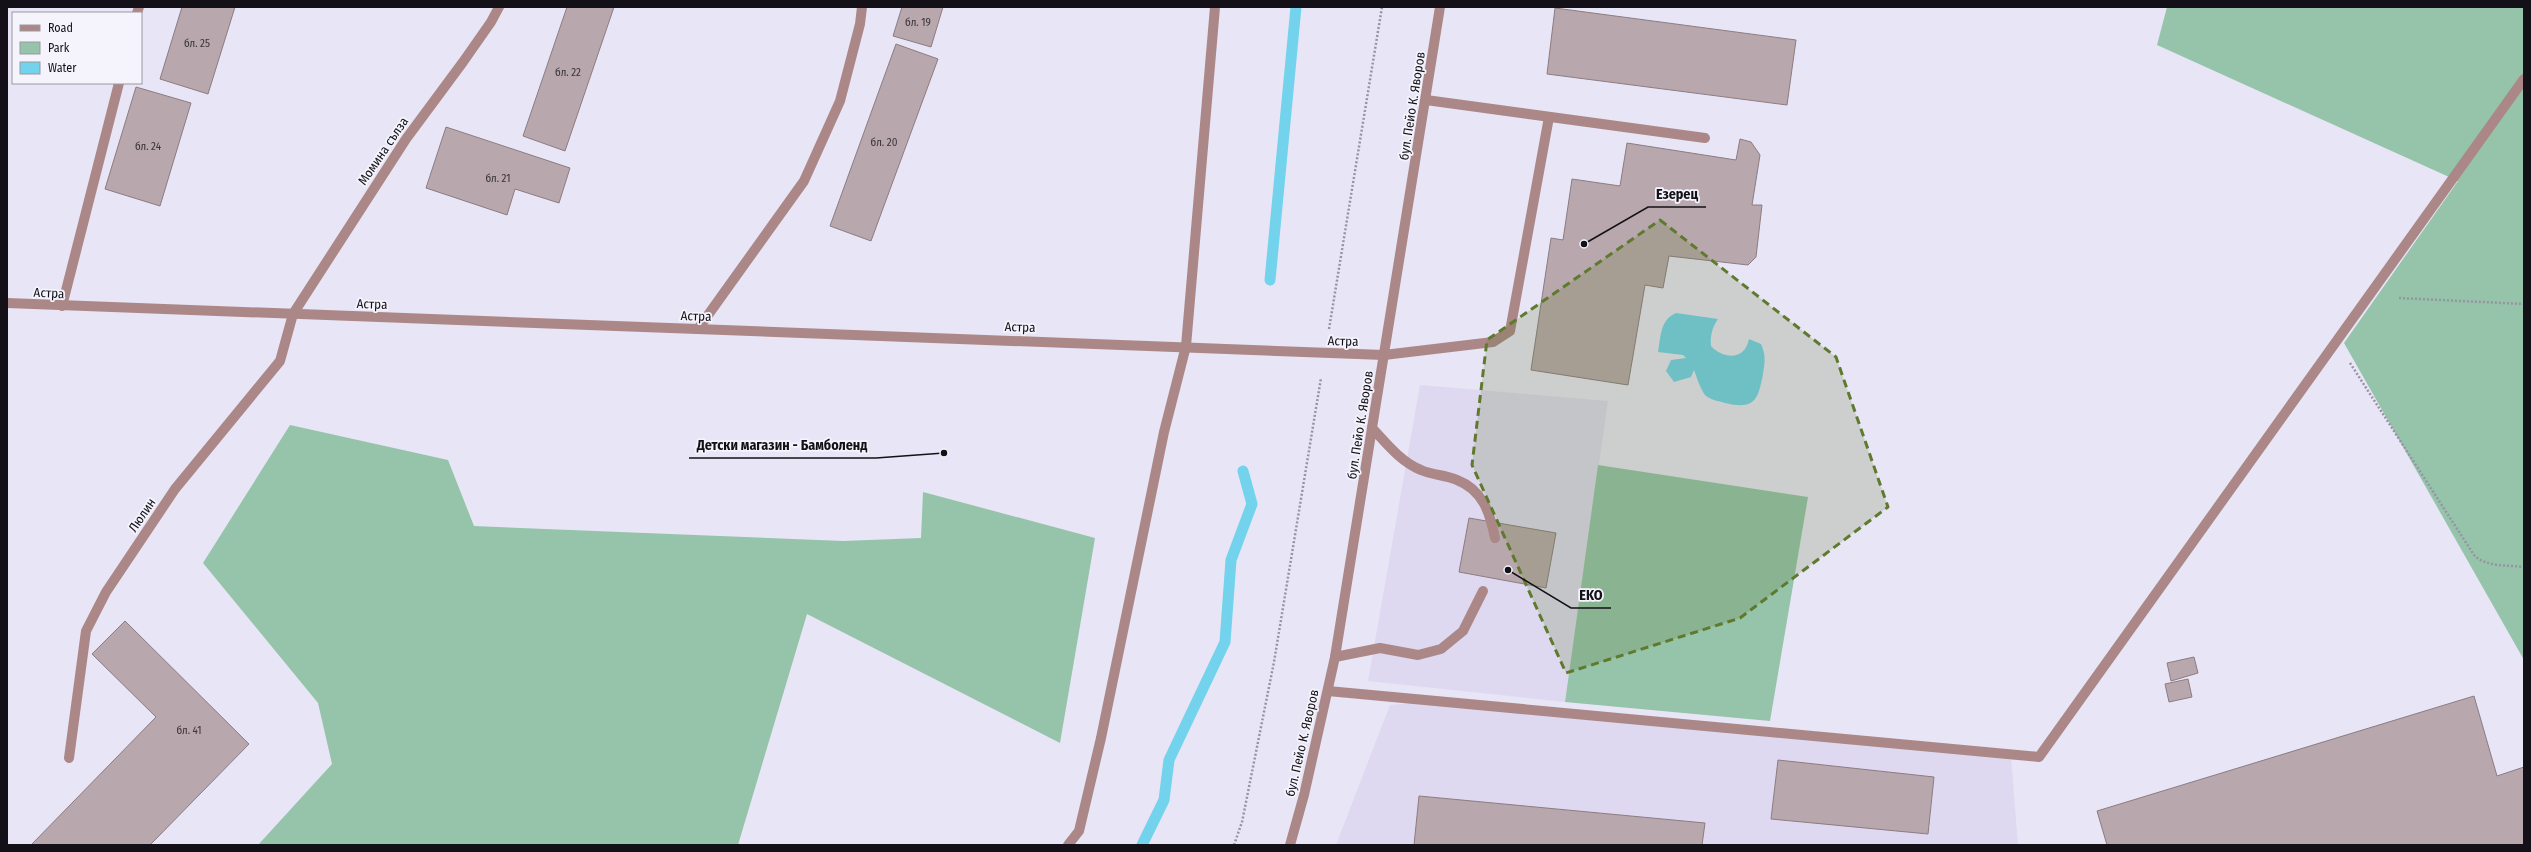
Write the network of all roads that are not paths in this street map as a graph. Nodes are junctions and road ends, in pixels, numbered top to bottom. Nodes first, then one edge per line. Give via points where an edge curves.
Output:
1 (499, 7) edge
2 (862, 7) edge
3 (1216, 7) edge
4 (1440, 7) edge
5 (2524, 78) edge
6 (119, 84) edge
7 (1426, 100) junction
8 (1549, 117) junction
9 (1705, 138) dead end
10 (7, 303) edge
11 (62, 306) junction
12 (293, 314) junction
13 (698, 329) junction
14 (1186, 346) junction
15 (1384, 355) junction
16 (1372, 428) junction
17 (1495, 538) dead end
18 (1483, 591) dead end
19 (1335, 657) junction
20 (1328, 691) junction
21 (69, 758) dead end
22 (1068, 845) edge
23 (1290, 845) edge

1 - 12 street, Момина сълза via 463,62 406,139
2 - 13 street via 840,101 804,181
3 - 14 street
4 - 7 street, бул. Пейо К. Яворов
5 - 20 street via 2039,757
6 - 11 street
7 - 8 street
7 - 15 street, бул. Пейо К. Яворов
8 - 9 street
8 - 15 street, Астра via 1510,331 1493,342
10 - 11 street, Астра
11 - 12 street, Астра
12 - 13 street, Астра
12 - 21 street, Люлин via 280,360 175,489 106,592 86,631
13 - 14 street, Астра
14 - 15 street, Астра
14 - 22 street via 1164,432 1101,738 1079,831
15 - 16 street, бул. Пейо К. Яворов
16 - 17 street via 1400,458 1421,470 1458,480 1480,495 1491,516
16 - 19 street, бул. Пейо К. Яворов
18 - 19 street via 1463,631 1441,649 1418,655 1380,648
19 - 20 street, бул. Пейо К. Яворов
20 - 23 street, бул. Пейо К. Яворов

